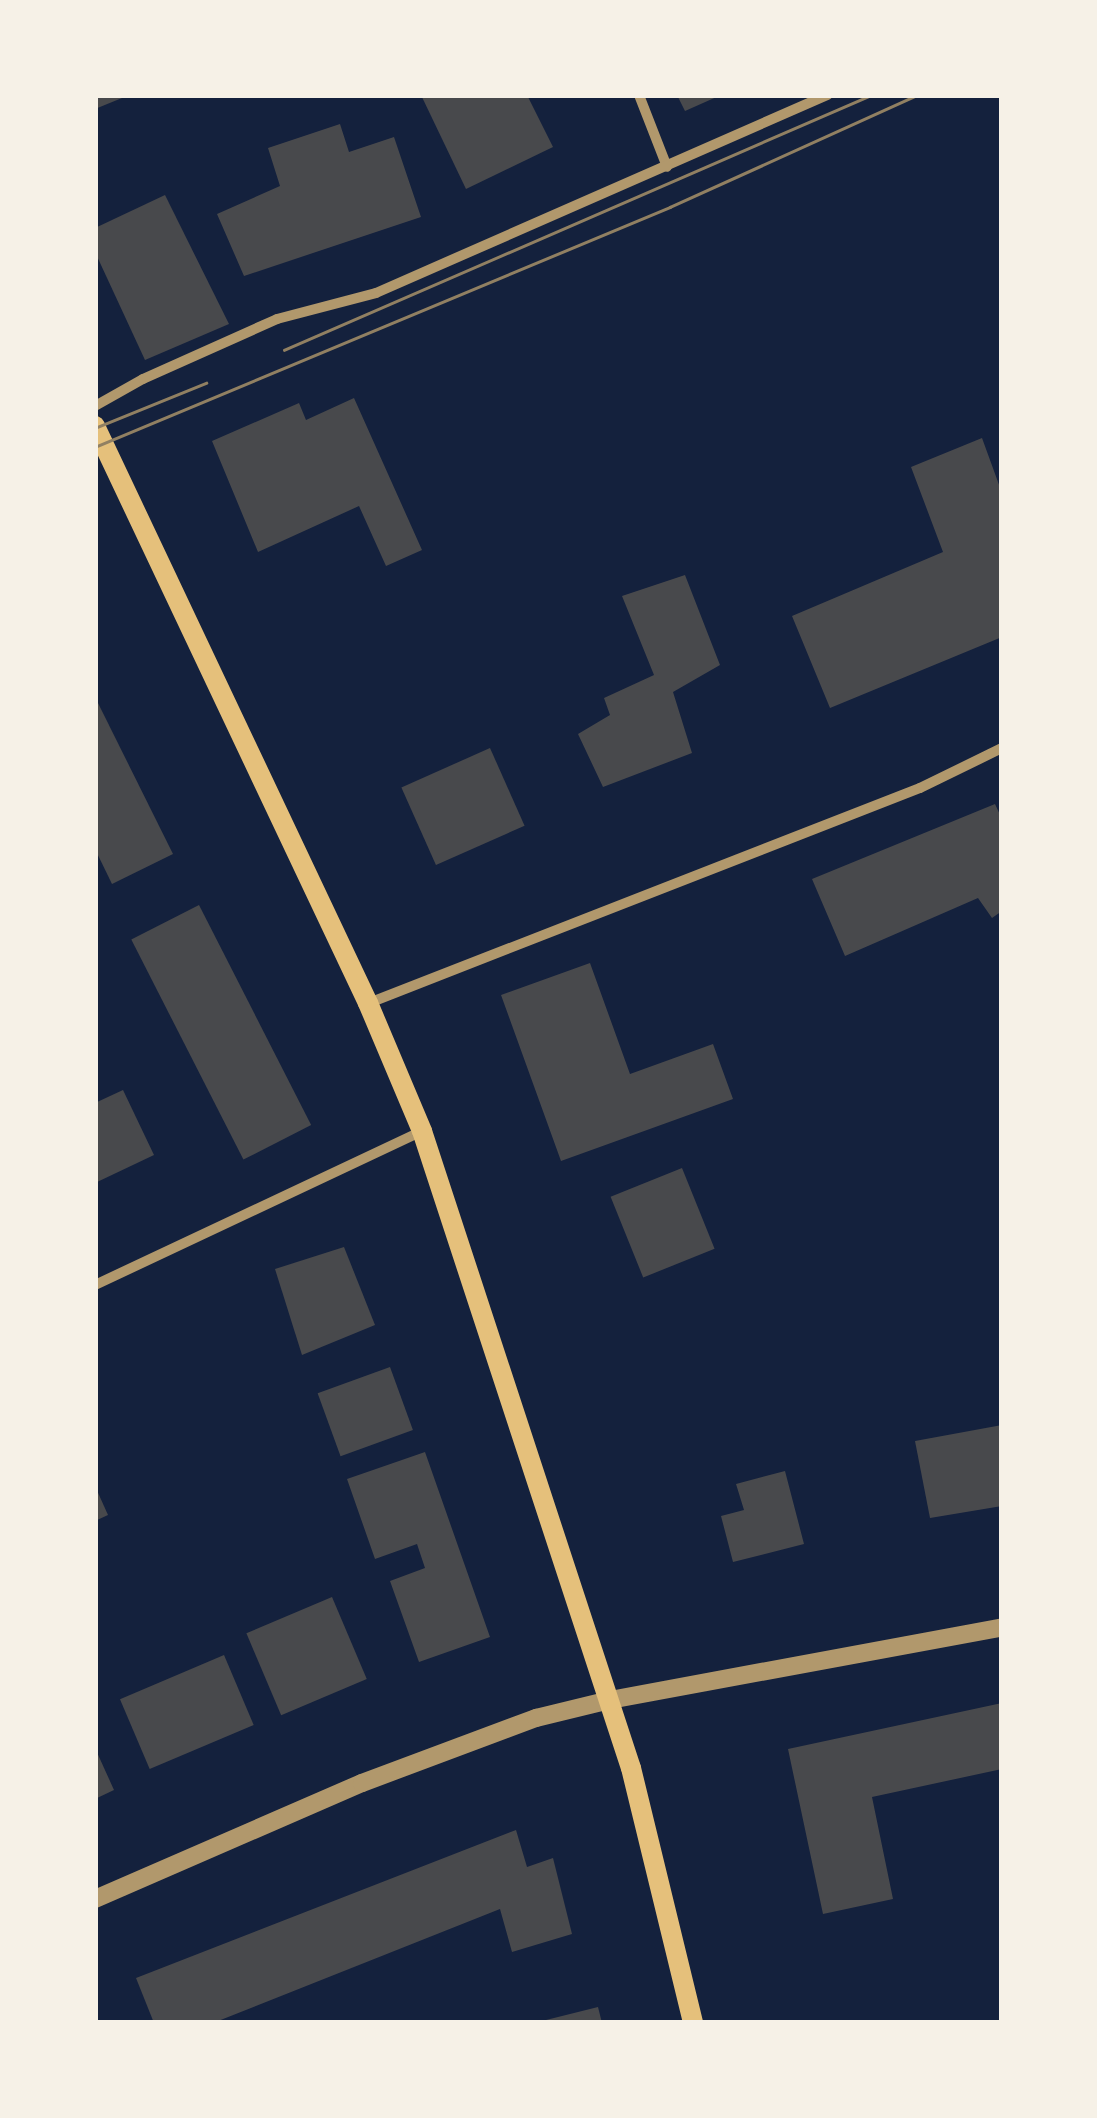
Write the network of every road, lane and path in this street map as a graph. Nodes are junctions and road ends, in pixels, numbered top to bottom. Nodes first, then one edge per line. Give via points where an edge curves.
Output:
1 (639, 95) edge
2 (827, 95) edge
3 (667, 168) junction
4 (95, 406) edge
5 (95, 426) edge
6 (1002, 748) edge
7 (368, 1003) junction
8 (422, 1131) junction
9 (95, 1285) edge
10 (1002, 1626) edge
11 (610, 1700) junction
12 (95, 1899) edge
13 (692, 2023) edge

1 - 3 street
2 - 3 street
3 - 4 street via 376,293 277,319
5 - 7 main road
6 - 7 street via 920,788
7 - 8 main road
8 - 9 street
8 - 11 main road
10 - 11 street
11 - 12 street via 522,1723 362,1783
11 - 13 main road

